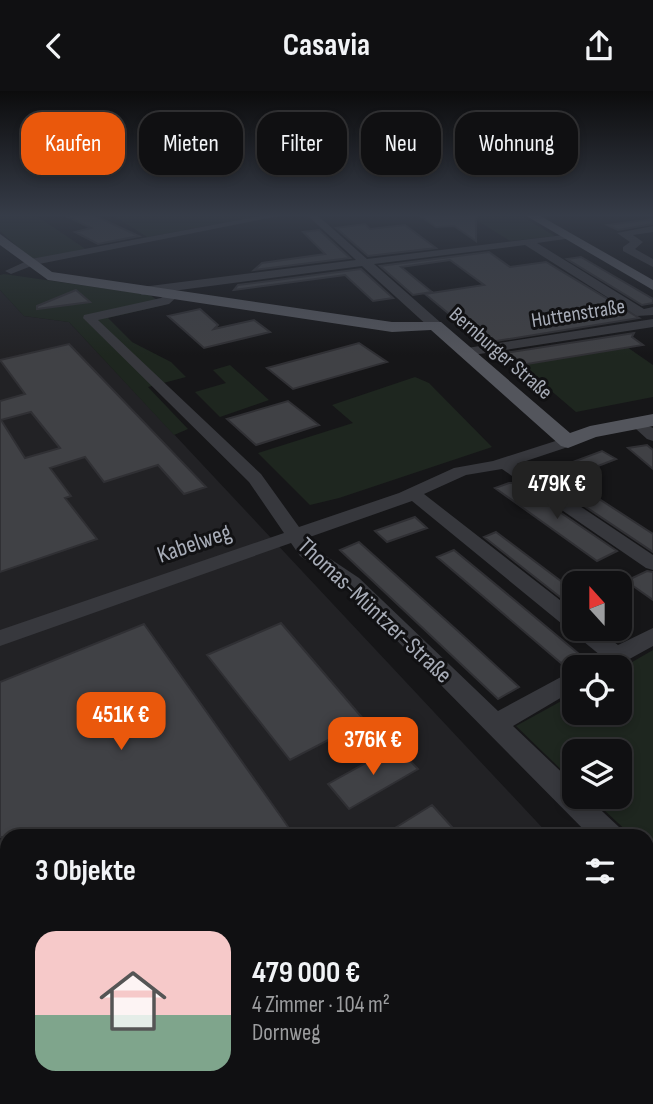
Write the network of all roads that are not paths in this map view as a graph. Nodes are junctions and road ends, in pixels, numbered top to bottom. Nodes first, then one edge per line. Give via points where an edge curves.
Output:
1 (35, 261) edge
2 (361, 261) edge
3 (363, 261) edge
4 (559, 261) edge
5 (611, 261) edge
6 (626, 261) edge
7 (31, 262) junction
8 (6, 271) edge
9 (48, 276) junction
10 (653, 277) edge
11 (653, 286) edge
12 (142, 291) junction
13 (173, 295) junction
14 (653, 311) edge
15 (435, 325) junction
16 (649, 326) edge
17 (467, 352) junction
18 (651, 428) edge
19 (568, 442) junction
20 (499, 465) junction
21 (412, 498) junction
22 (295, 536) junction
23 (653, 564) edge
24 (562, 613) edge
25 (653, 636) edge
26 (0, 638) edge
27 (617, 655) edge
28 (562, 686) edge
29 (495, 724) junction
30 (602, 829) edge

1 - 7 street
2 - 12 street
3 - 15 street, Bernburger Straße
4 - 14 street via 642,313
5 - 11 main road
6 - 10 main road
7 - 8 street
7 - 9 main road
8 - 9 street
9 - 12 main road
12 - 13 main road
13 - 15 main road via 392,327
13 - 22 street, Thomas-Müntzer-Straße via 165,301 89,318 255,478
15 - 17 main road, Bernburger Straße
16 - 17 street, Huttenstraße
17 - 19 main road, Bernburger Straße
18 - 19 main road, Kabelweg
19 - 20 street, Kabelweg
20 - 21 street, Kabelweg via 485,475
20 - 23 street
21 - 22 street, Kabelweg
21 - 24 street
22 - 26 street, Kabelweg
22 - 29 street, Thomas-Müntzer-Straße via 318,562 352,583
25 - 27 street
28 - 29 street
29 - 30 street, Thomas-Müntzer-Straße

